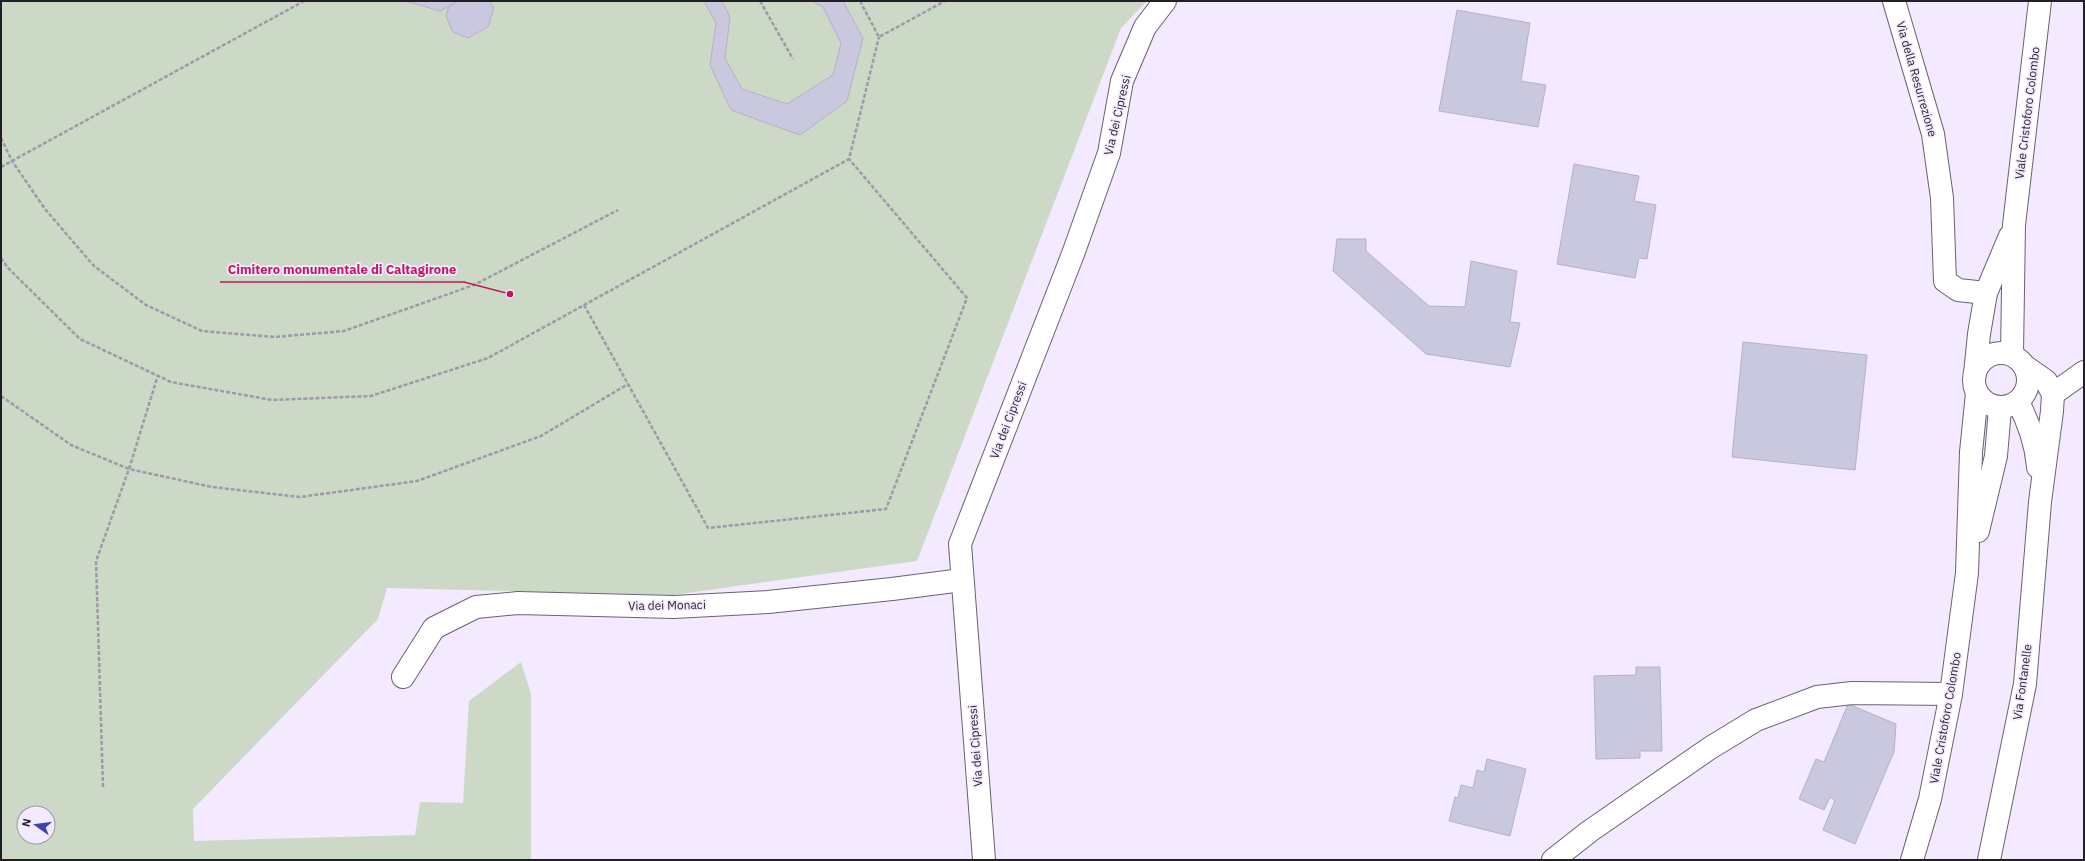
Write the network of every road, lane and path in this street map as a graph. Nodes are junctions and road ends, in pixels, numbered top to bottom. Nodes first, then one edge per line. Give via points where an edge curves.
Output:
1 (304, 1) edge
2 (760, 1) edge
3 (860, 1) edge
4 (945, 1) edge
5 (1165, 1) edge
6 (1894, 1) edge
7 (2040, 1) edge
8 (879, 37) junction
9 (793, 58) dead end
10 (1, 138) edge
11 (849, 159) junction
12 (12, 161) junction
13 (1, 167) edge
14 (618, 210) dead end
15 (2014, 225) junction
16 (1, 258) edge
17 (1986, 293) junction
18 (584, 305) junction
19 (2019, 361) junction
20 (2084, 372) edge
21 (158, 375) junction
22 (628, 384) junction
23 (1976, 384) junction
24 (2053, 394) junction
25 (1, 396) edge
26 (2009, 405) junction
27 (129, 469) junction
28 (2040, 502) junction
29 (1967, 573) junction
30 (962, 580) junction
31 (403, 677) dead end
32 (1951, 694) junction
33 (103, 787) dead end
34 (984, 860) edge
35 (1553, 860) edge
36 (1912, 860) edge
37 (1990, 860) edge

1 - 12 path
2 - 9 path
3 - 8 path
4 - 8 path
5 - 30 street, Via dei Cipressi via 1146,27 1122,81 1109,153 1073,254 960,544
6 - 17 street, Via della Resurrezione via 1933,134 1942,198 1945,281 1958,290
7 - 15 street, Viale Cristoforo Colombo
8 - 11 path
10 - 12 path
11 - 18 path
11 - 22 path via 967,298 886,509 708,528
12 - 13 path
12 - 14 path via 45,208 94,266 146,304 202,331 275,337 344,331 474,285
15 - 17 street
15 - 19 street
16 - 21 path via 80,339
17 - 23 street via 1979,334
18 - 21 path via 488,358 371,396 272,400 171,382
18 - 22 path
19 - 23 street via 2003,353 1984,358 1978,365
19 - 24 street via 2046,381
19 - 26 street via 2028,386 2025,394
20 - 24 street
21 - 27 path
22 - 27 path via 541,436 417,481 300,497 212,487
23 - 26 street via 1983,401 1991,406
23 - 29 street
24 - 28 street
25 - 27 path via 71,445
26 - 28 street via 2027,419 2036,449
26 - 29 street
27 - 33 path via 96,561
28 - 37 street, Via Fontanelle via 2025,684
29 - 32 street, Viale Cristoforo Colombo
30 - 31 street, Via dei Monaci via 768,602 674,607 518,603 476,607 434,628
30 - 34 street, Via dei Cipressi
32 - 35 street via 1852,693 1817,697 1756,720 1710,748 1590,831
32 - 36 street, Viale Cristoforo Colombo via 1930,799

